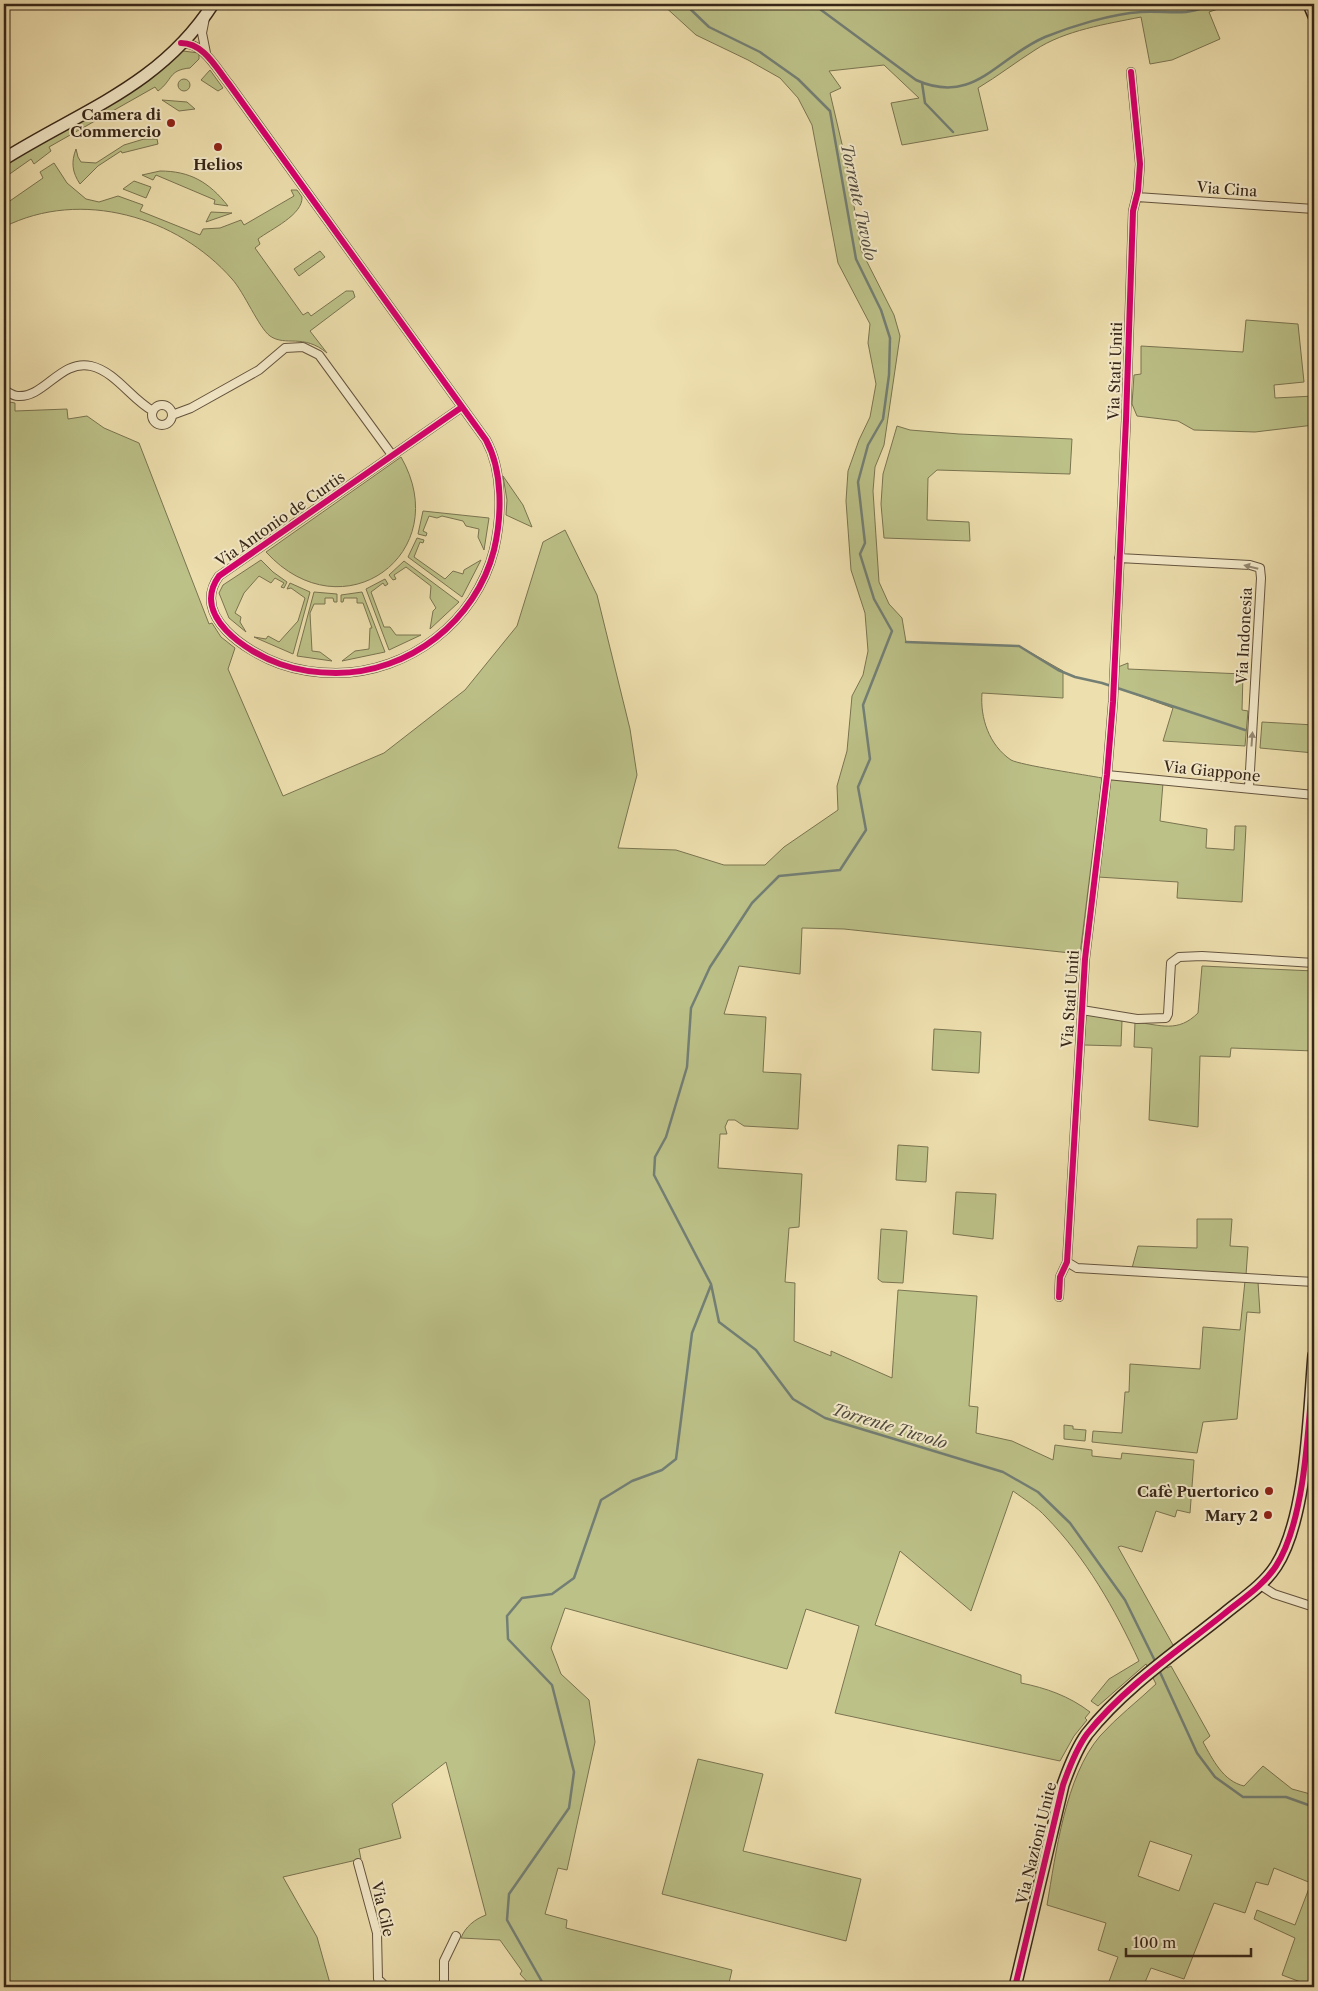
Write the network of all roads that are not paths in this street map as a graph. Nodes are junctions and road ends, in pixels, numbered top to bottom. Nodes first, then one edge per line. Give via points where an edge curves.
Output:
1 (213, 4) edge
2 (1309, 4) edge
3 (206, 14) junction
4 (1314, 16) edge
5 (181, 44) junction
6 (206, 55) junction
7 (1131, 72) dead end
8 (4, 159) edge
9 (1137, 197) junction
10 (1314, 209) edge
11 (4, 390) edge
12 (462, 407) junction
13 (153, 411) junction
14 (172, 415) junction
15 (392, 456) junction
16 (1119, 558) junction
17 (1107, 775) junction
18 (1249, 788) junction
19 (1314, 795) edge
20 (1314, 963) edge
21 (1082, 1010) junction
22 (1067, 1262) junction
23 (1077, 1268) junction
24 (1060, 1277) junction
25 (1314, 1282) edge
26 (1059, 1297) dead end
27 (1314, 1355) edge
28 (1309, 1468) edge
29 (1260, 1585) junction
30 (1314, 1607) edge
31 (358, 1864) dead end
32 (456, 1936) dead end
33 (386, 1987) edge
34 (444, 1987) edge
35 (1015, 1987) edge

1 - 3 street
2 - 4 street
3 - 5 street
3 - 6 street via 202,33
5 - 6 street via 193,45
5 - 8 street via 126,90
6 - 12 street, Via Antonio de Curtis
7 - 9 street, Via Stati Uniti via 1140,164
9 - 10 street, Via Cina
9 - 16 street, Via Stati Uniti via 1133,211
11 - 13 street via 17,396 26,395 67,369 90,366 108,374
12 - 15 street, Via Antonio de Curtis
12 - 15 street, Via Antonio de Curtis via 492,451 499,495 497,538 476,595 444,633 390,663 336,673 280,664 247,647 224,630 210,596 219,576
13 - 14 street via 162,405 170,409
13 - 14 street via 154,420 161,424 168,422
14 - 15 street via 191,408 259,370 285,348 303,347 319,355
16 - 17 street, Via Stati Uniti
18 -> 16 street, Via Indonesia via 1260,568
17 - 18 street, Via Giappone
17 - 21 street, Via Stati Uniti
18 - 19 street, Via Giappone
20 - 21 street via 1179,957 1171,963 1166,1018 1137,1019
21 - 22 street, Via Stati Uniti
22 - 23 street
22 - 24 street, Via Stati Uniti
23 - 24 street
23 - 25 street
24 - 26 street, Via Stati Uniti
27 - 28 street
28 - 29 street via 1287,1544 1276,1566
29 - 30 street via 1274,1594
29 - 35 street, Via Nazioni Unite via 1148,1675 1086,1735 1069,1768
31 - 33 street, Via Cile via 376,1933 378,1979
32 - 34 street via 444,1961

